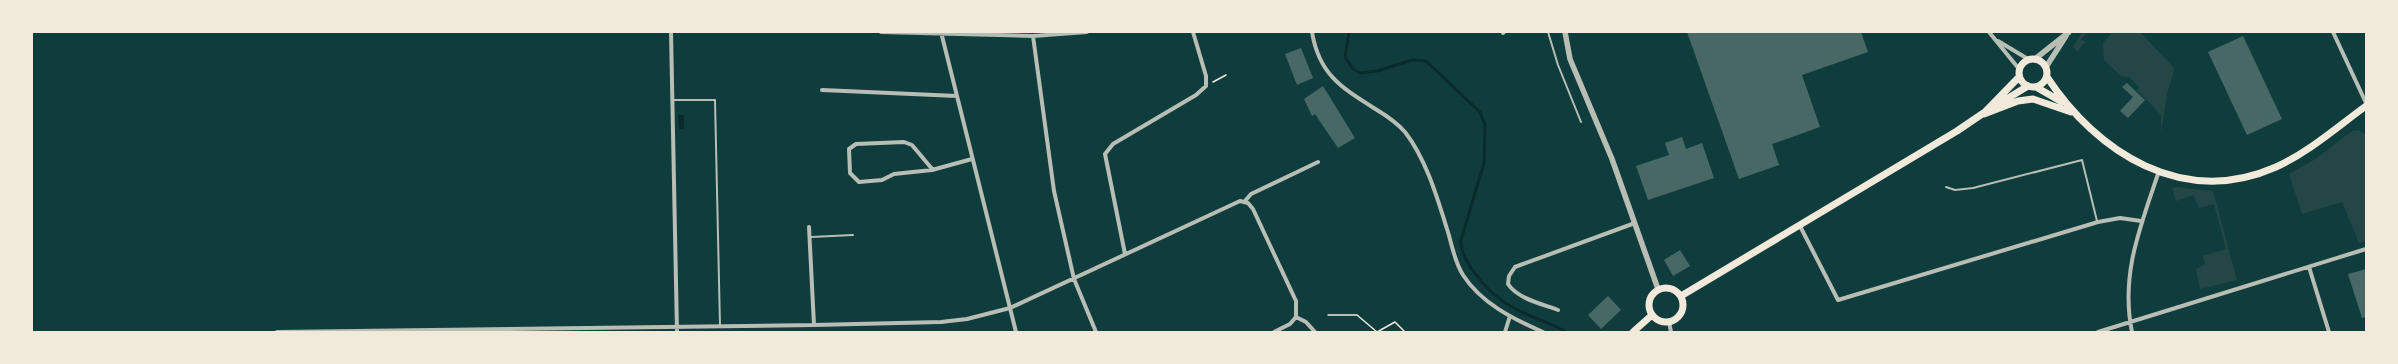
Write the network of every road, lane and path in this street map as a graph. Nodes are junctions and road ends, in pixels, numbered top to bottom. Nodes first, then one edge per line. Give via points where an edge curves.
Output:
1 (671, 32) edge
2 (881, 32) edge
3 (1087, 32) edge
4 (1193, 32) edge
5 (1312, 32) edge
6 (1548, 32) edge
7 (1565, 32) edge
8 (1988, 32) edge
9 (2068, 32) edge
10 (2333, 32) edge
11 (1072, 33) edge
12 (941, 34) edge
13 (1033, 36) junction
14 (1995, 39) junction
15 (2031, 59) junction
16 (2046, 67) junction
17 (2019, 69) junction
18 (1226, 75) dead end
19 (2019, 77) junction
20 (2046, 77) junction
21 (1206, 86) junction
22 (2028, 86) junction
23 (2036, 87) junction
24 (822, 90) dead end
25 (957, 96) junction
26 (673, 100) junction
27 (2064, 102) junction
28 (2366, 103) edge
29 (2366, 106) edge
30 (2072, 113) junction
31 (1981, 114) junction
32 (1581, 122) dead end
33 (972, 159) junction
34 (1318, 162) dead end
35 (933, 170) junction
36 (2159, 171) junction
37 (1946, 187) dead end
38 (1245, 201) junction
39 (2141, 221) junction
40 (2098, 222) junction
41 (1635, 223) junction
42 (809, 226) dead end
43 (1800, 226) junction
44 (853, 235) dead end
45 (811, 237) junction
46 (2366, 249) edge
47 (1125, 254) junction
48 (2309, 267) junction
49 (1074, 278) junction
50 (1658, 289) junction
51 (1681, 296) junction
52 (1010, 308) junction
53 (1558, 310) dead end
54 (1328, 315) dead end
55 (1652, 315) junction
56 (1510, 316) junction
57 (1296, 317) junction
58 (1669, 322) junction
59 (2130, 323) junction
60 (814, 325) junction
61 (720, 327) junction
62 (677, 330) edge
63 (277, 332) edge
64 (1016, 332) edge
65 (1096, 332) edge
66 (1274, 332) edge
67 (1315, 332) edge
68 (1405, 332) edge
69 (1506, 332) edge
70 (1543, 332) edge
71 (1633, 332) edge
72 (1671, 332) edge
73 (2098, 332) edge
74 (2132, 332) edge
75 (2329, 332) edge

1 - 26 street
2 - 12 street
3 - 11 street
4 - 21 street via 1206,76
5 - 56 street via 1318,57 1333,79 1390,118 1404,132 1438,200 1462,275 1478,293
6 - 32 lane
7 - 41 street via 1570,59 1612,159
8 - 14 street
9 - 15 street
9 - 16 street
10 - 28 street
11 - 13 street
12 - 13 street
12 - 25 street
13 - 49 street via 1054,191
14 - 15 street
14 - 17 street
15 - 16 main road
15 - 17 main road
16 - 20 main road
17 - 19 main road
18 - 21 path
19 - 22 main road
19 - 31 main road
20 - 23 main road via 2041,85
20 - 27 main road
21 - 47 street via 1196,95 1107,150 1105,159
22 - 23 main road
22 - 31 main road
23 - 27 main road
24 - 25 street
25 - 33 street
26 - 61 lane via 715,100
26 - 62 street
27 - 30 main road
29 - 36 main road via 2310,148 2274,168 2246,176 2218,179 2198,179
30 - 31 main road via 2040,100 2025,99
30 - 36 main road via 2116,151
31 - 43 main road via 1932,147
33 - 35 street
33 - 52 street
34 - 38 street via 1251,194
35 - 35 street via 894,174 882,180 859,182 850,173 848,154 851,146 856,144 909,144
36 - 39 street
37 - 40 lane via 1955,190 1972,188 2082,160
38 - 47 street via 1235,202
38 - 57 street via 1253,209 1296,301
39 - 40 street via 2120,218
39 - 59 street via 2128,272 2127,303
40 - 43 street via 1838,300
41 - 50 street
41 - 53 street via 1511,270 1508,284 1514,291 1532,301
42 - 45 street
43 - 51 main road
44 - 45 lane
45 - 60 street
46 - 48 street
47 - 49 street
48 - 59 street
48 - 75 street
49 - 52 street
49 - 65 street
50 - 51 main road via 1671,288
50 - 55 main road via 1650,299
51 - 58 main road via 1683,310 1678,318
52 - 60 street via 967,319 941,322
52 - 64 street
54 - 68 path via 1357,315 1377,332 1395,322
55 - 58 main road via 1659,321
55 - 71 main road
56 - 69 street
56 - 70 street
57 - 66 street via 1290,324
57 - 67 street via 1306,322
58 - 72 street
59 - 73 street
59 - 74 street
60 - 61 street
61 - 62 street
62 - 63 street

